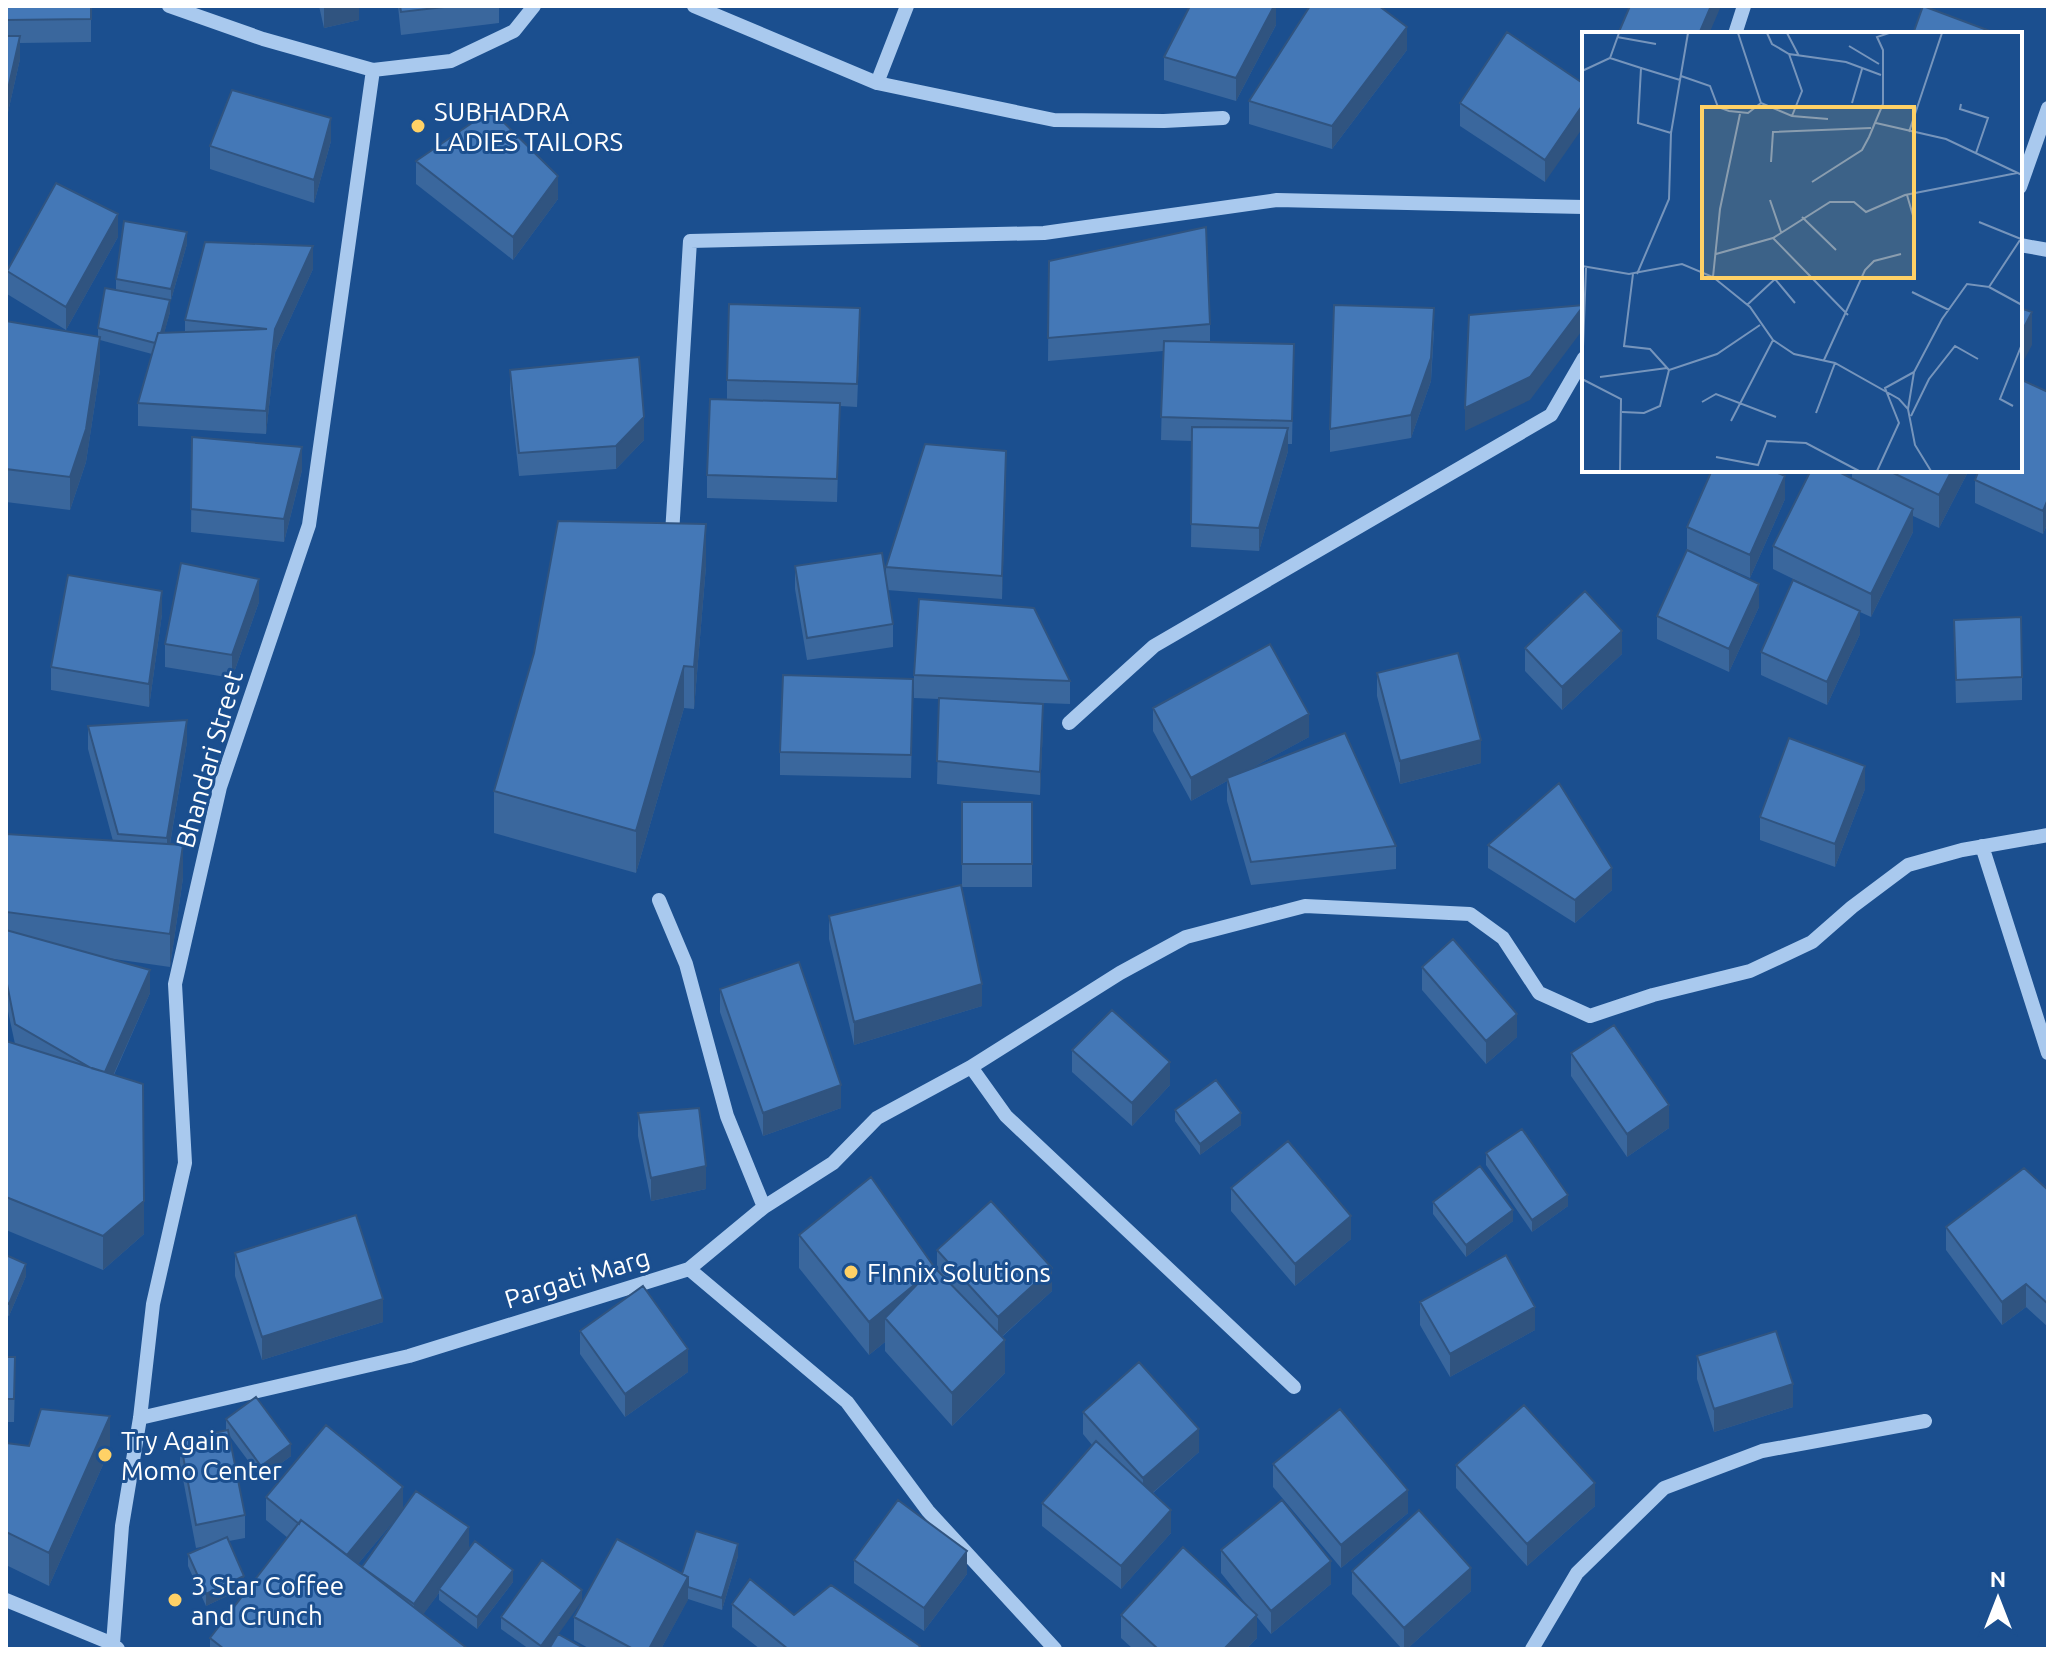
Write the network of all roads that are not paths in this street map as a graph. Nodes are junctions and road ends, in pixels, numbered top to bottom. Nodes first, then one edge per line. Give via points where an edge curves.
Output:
1 (169, 6) edge
2 (534, 6) edge
3 (694, 6) edge
4 (907, 6) edge
5 (1744, 6) edge
6 (1736, 32) edge
7 (373, 70) junction
8 (877, 83) junction
9 (2048, 108) edge
10 (1223, 118) dead end
11 (2022, 181) edge
12 (1582, 207) edge
13 (2022, 245) edge
14 (2048, 250) edge
15 (1582, 361) edge
16 (672, 534) edge
17 (1069, 723) dead end
18 (2048, 835) edge
19 (1982, 846) junction
20 (659, 900) dead end
21 (2048, 1053) edge
22 (971, 1067) junction
23 (764, 1207) junction
24 (689, 1269) junction
25 (1294, 1387) dead end
26 (140, 1418) junction
27 (1925, 1421) dead end
28 (6, 1600) edge
29 (116, 1646) edge
30 (1055, 1649) edge
31 (1532, 1649) edge

1 - 7 street
2 - 7 street via 514,31 451,61
3 - 8 street
4 - 8 street
5 - 6 street
7 - 26 street, Bhandari Street via 309,525 220,787 175,984 185,1163 153,1304
8 - 10 street via 1054,120
9 - 11 street
12 - 16 street via 1277,200 1044,233 690,241
13 - 14 street
15 - 17 street via 1551,415 1154,646
18 - 19 street, Pargati Marg
19 - 21 street
19 - 22 street, Pargati Marg via 1908,865 1812,942 1750,971 1590,1016 1539,993 1503,938 1470,914 1305,906 1186,937
20 - 23 street via 686,964 727,1116
22 - 23 street, Pargati Marg via 877,1118 833,1163
22 - 25 street via 1006,1116
23 - 24 street, Pargati Marg
24 - 26 street, Pargati Marg via 409,1356
24 - 30 street via 847,1402 928,1511
26 - 29 street, Bhandari Street via 122,1526
27 - 31 street via 1762,1451 1664,1488 1577,1573
28 - 29 street

